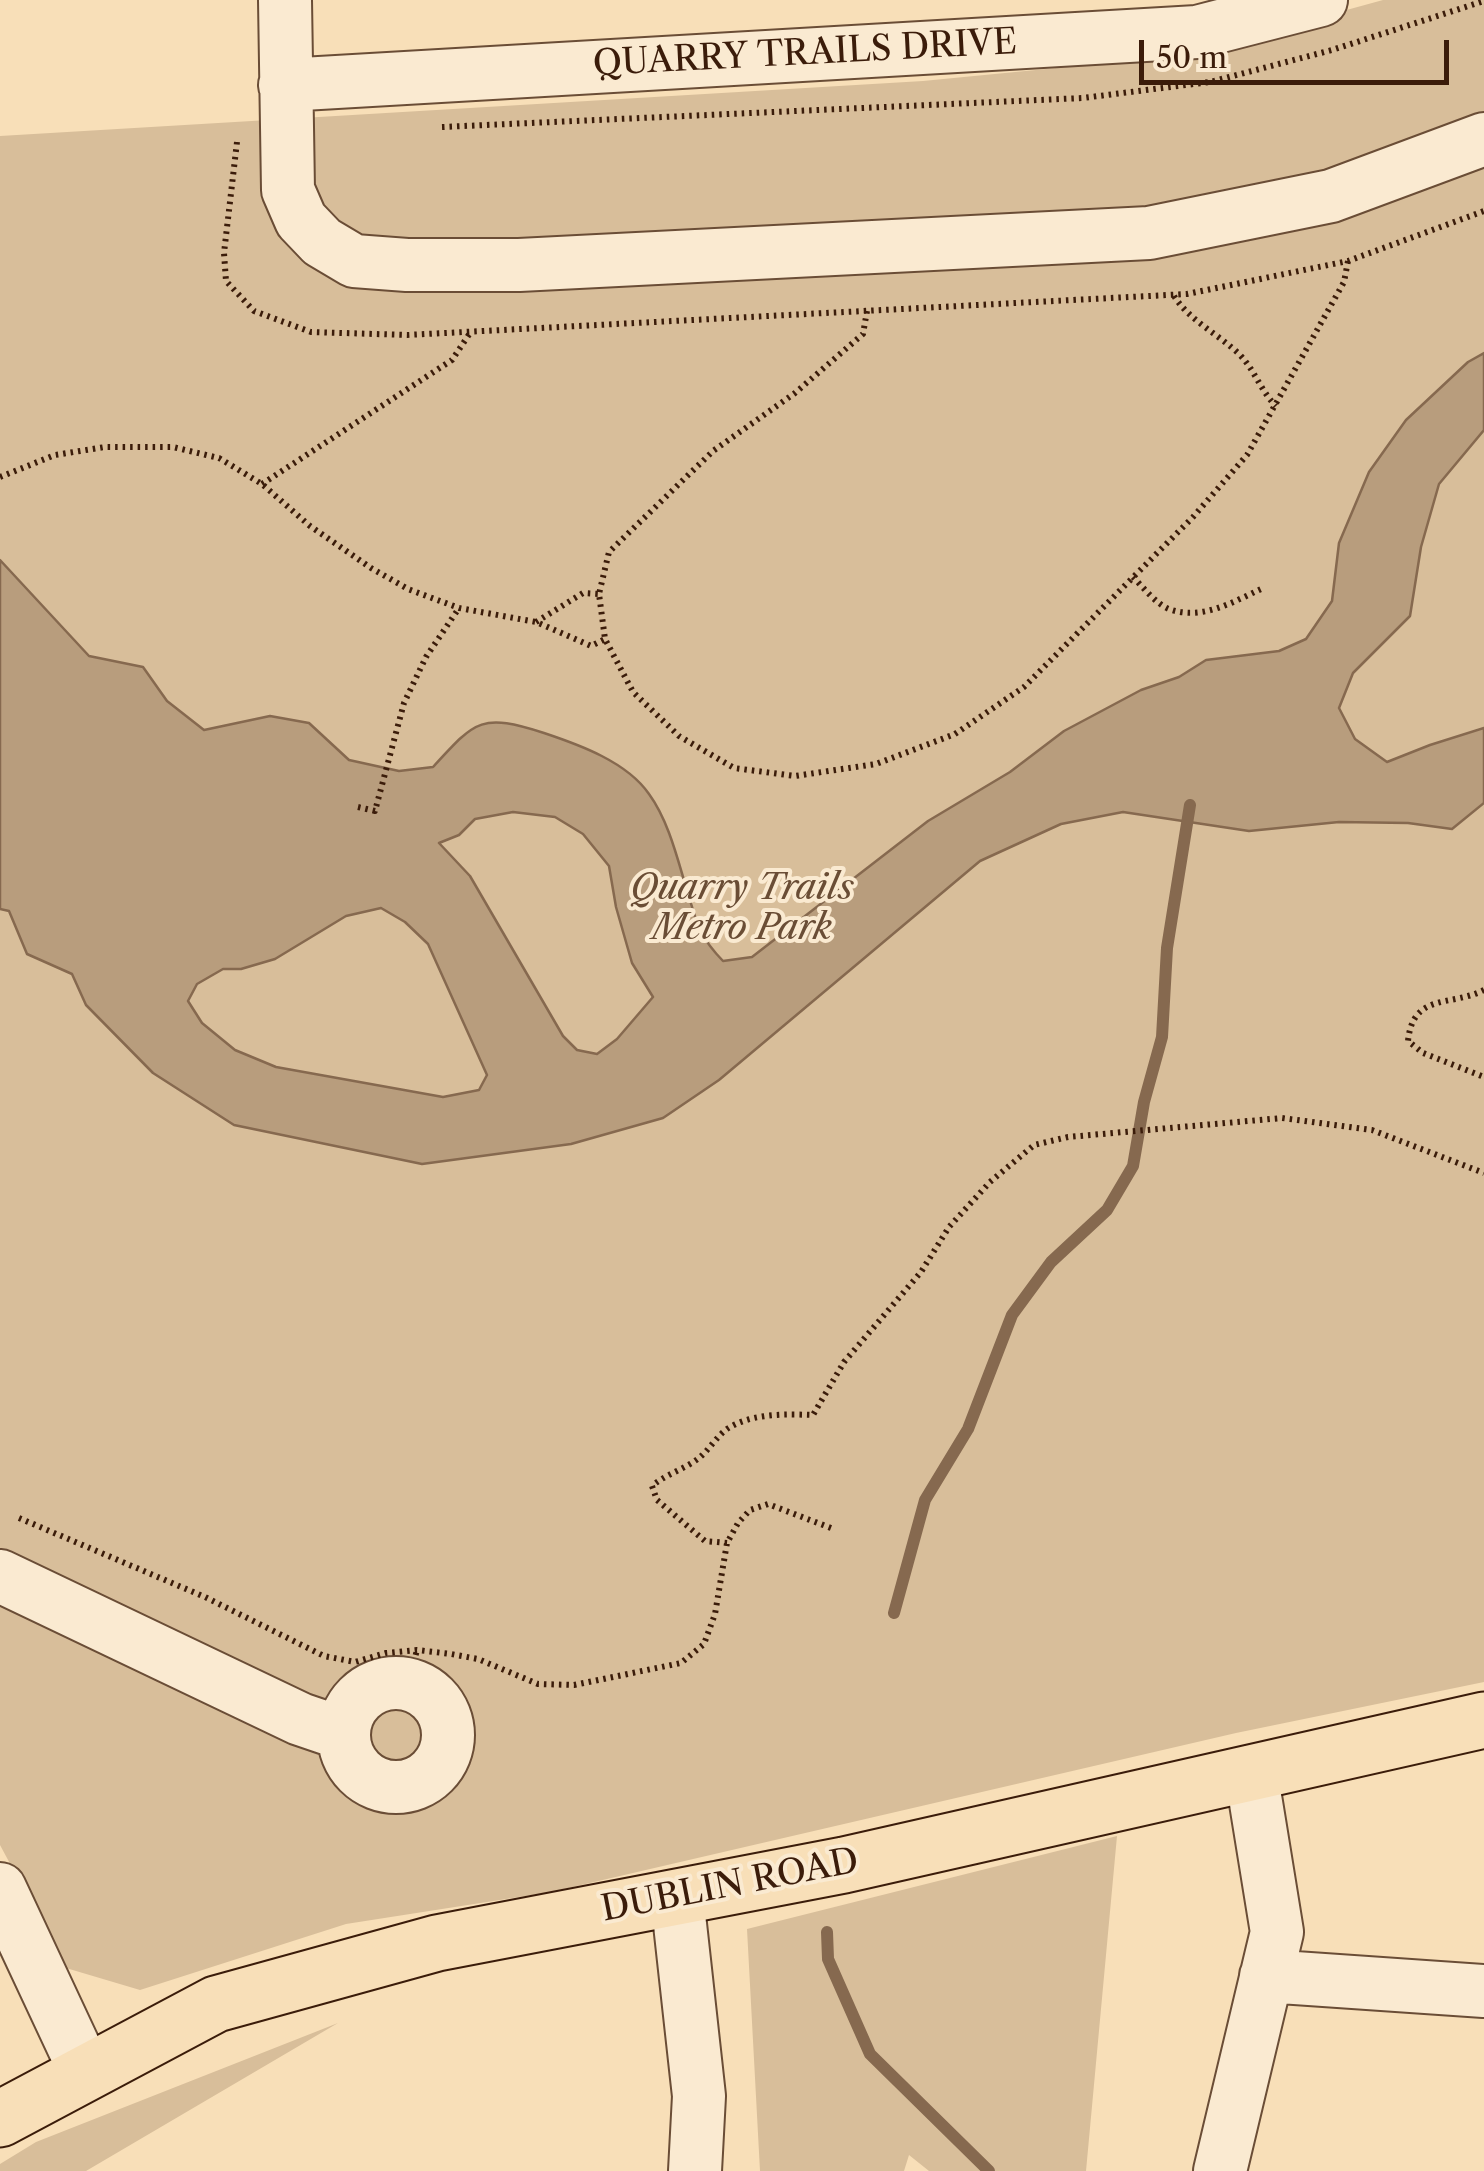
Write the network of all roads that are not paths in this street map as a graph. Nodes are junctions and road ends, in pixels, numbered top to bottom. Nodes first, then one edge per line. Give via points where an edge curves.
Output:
1 (284, 0) edge
2 (1321, 0) edge
3 (1045, 20) edge
4 (285, 84) junction
5 (1484, 140) edge
6 (0, 1576) edge
7 (1484, 1720) edge
8 (344, 1734) junction
9 (1252, 1772) junction
10 (0, 1889) edge
11 (677, 1897) junction
12 (1266, 1976) junction
13 (1484, 1991) edge
14 (86, 2073) junction
15 (0, 2119) edge
16 (695, 2171) edge
17 (1220, 2171) edge

1 - 4 street
2 - 3 street, QUARRY TRAILS DRIVE via 1197,32
3 - 4 street, QUARRY TRAILS DRIVE
4 - 5 street via 288,190 301,220 354,261 406,265 1149,233 1332,196
6 - 8 street via 300,1720
7 - 9 main road, DUBLIN ROAD
8 - 8 street via 357,1701 412,1667 439,1704 449,1738 434,1771 402,1787 368,1780 355,1768
9 - 11 main road, DUBLIN ROAD
9 - 12 street via 1277,1932
10 - 14 street
11 - 14 main road, DUBLIN ROAD via 437,1943 216,2004
11 - 16 street via 698,2096
12 - 13 street
12 - 17 street
14 - 15 main road, DUBLIN ROAD

